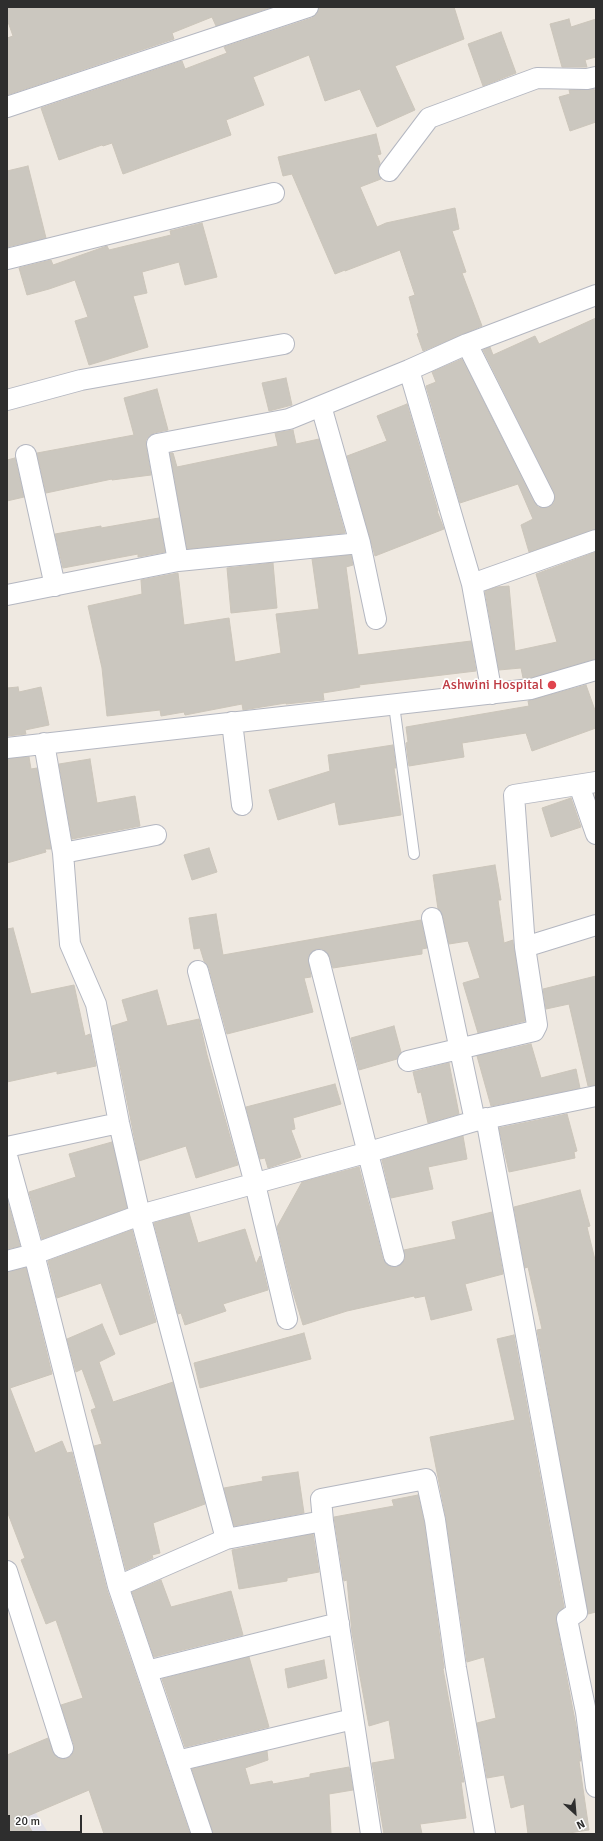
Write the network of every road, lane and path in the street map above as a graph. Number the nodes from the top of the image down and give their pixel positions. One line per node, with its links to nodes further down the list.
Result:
1 (308, 7): 3 (street)
2 (596, 77): 4 (street)
3 (7, 107)
4 (389, 171)
5 (274, 193): 6 (street)
6 (7, 259)
7 (596, 295): 9 (street)
8 (284, 344): 11 (street)
9 (467, 344): 10 (street); 14 (street)
10 (410, 370): 12 (street); 18 (street)
11 (7, 400)
12 (321, 406): 16 (street); 17 (street)
13 (26, 455): 19 (street)
14 (544, 496)
15 (596, 540): 18 (street)
16 (360, 544): 17 (street); 21 (street)
17 (178, 561): 19 (street)
18 (472, 584): 23 (street)
19 (55, 586): 20 (street)
20 (7, 595)
21 (376, 619)
22 (596, 670): 23 (street)
23 (492, 694): 24 (street)
24 (394, 704): 25 (street); 33 (lane)
25 (232, 722): 26 (street); 29 (street)
26 (44, 743): 27 (street); 32 (street)
27 (7, 748)
28 (587, 783): 30 (street); 36 (street)
29 (242, 805)
30 (596, 834)
31 (156, 835): 32 (street)
32 (63, 853): 43 (street)
33 (414, 854)
34 (432, 918): 39 (street)
35 (596, 925): 36 (street)
36 (525, 947): 39 (street)
37 (319, 960): 45 (street)
38 (198, 971): 47 (street)
39 (460, 1049): 40 (street); 42 (street)
40 (408, 1061)
41 (596, 1096): 42 (street)
42 (481, 1119): 45 (street); 59 (street)
43 (119, 1123): 44 (street); 48 (street)
44 (7, 1147)
45 (369, 1152): 47 (street); 50 (street)
46 (7, 1156): 49 (street)
47 (254, 1184): 48 (street); 52 (street)
48 (140, 1215): 49 (street); 54 (street)
49 (34, 1254): 51 (street); 56 (street)
50 (394, 1256)
51 (7, 1261)
52 (287, 1319)
53 (323, 1521): 54 (street); 57 (street); 66 (street)
54 (226, 1539): 56 (street)
55 (7, 1571): 61 (street)
56 (118, 1586): 58 (street)
57 (339, 1623): 58 (street); 60 (street)
58 (147, 1671): 62 (street)
59 (588, 1679): 63 (street)
60 (354, 1719): 62 (street); 65 (street)
61 (63, 1748)
62 (177, 1761): 64 (street)
63 (595, 1778)
64 (202, 1834)
65 (371, 1834)
66 (485, 1834)

